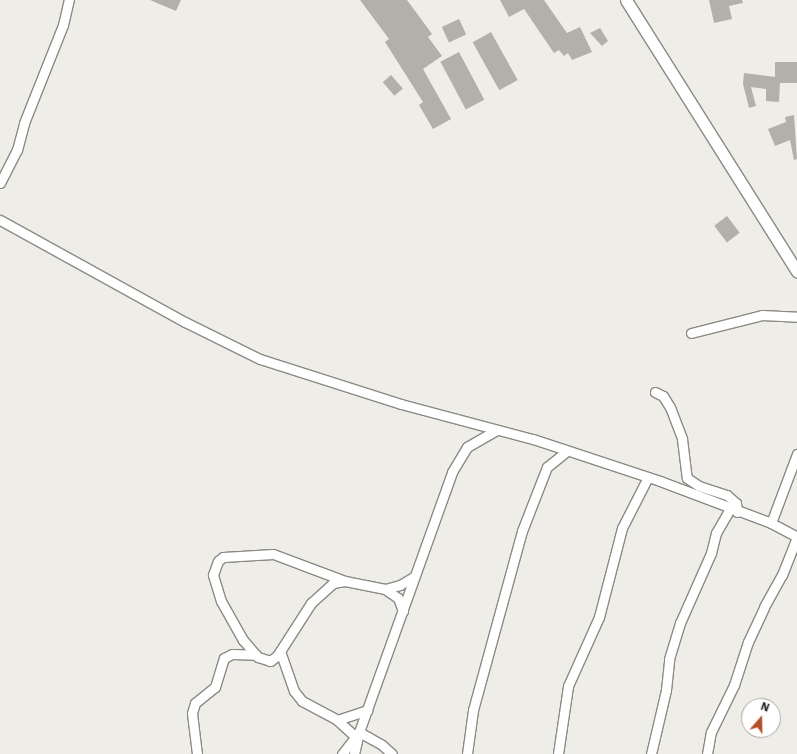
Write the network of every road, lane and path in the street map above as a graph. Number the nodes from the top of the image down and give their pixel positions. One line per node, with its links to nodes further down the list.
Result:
1 (69, 0): 3 (street)
2 (626, 0): 5 (main road)
3 (0, 183)
4 (0, 220): 9 (street)
5 (797, 272)
6 (797, 317): 7 (street)
7 (691, 333)
8 (655, 392): 13 (street)
9 (497, 430): 10 (street); 16 (street)
10 (567, 451): 12 (street); 31 (street)
11 (797, 454): 14 (street)
12 (648, 477): 13 (street); 32 (street)
13 (733, 510): 14 (street); 33 (street)
14 (771, 523): 15 (street)
15 (797, 537): 34 (street)
16 (415, 576): 18 (street); 19 (street)
17 (345, 581): 18 (street); 20 (street); 21 (street)
18 (385, 589): 19 (street)
19 (403, 611): 24 (street)
20 (280, 651): 22 (street); 23 (street)
21 (256, 655): 22 (street); 27 (street)
22 (273, 660): 23 (street)
23 (284, 666): 25 (street)
24 (367, 710): 25 (street); 26 (street)
25 (337, 720): 26 (street)
26 (357, 734): 28 (street); 29 (street); 30 (street)
27 (197, 754)
28 (342, 754)
29 (354, 754)
30 (392, 754)
31 (467, 754)
32 (558, 754)
33 (651, 754)
34 (707, 754)

